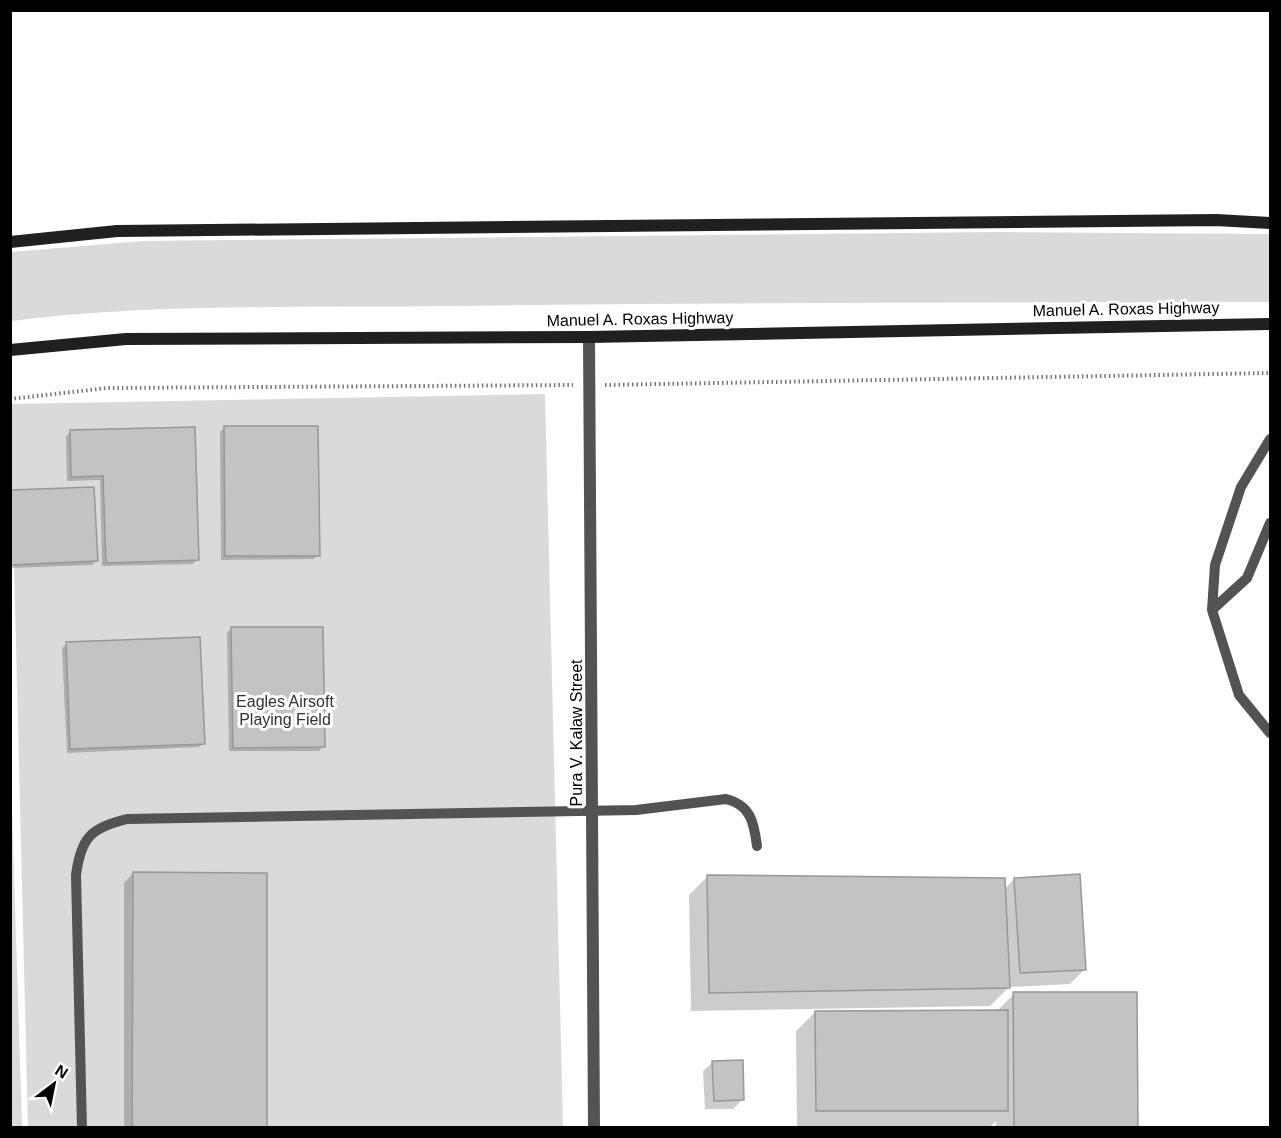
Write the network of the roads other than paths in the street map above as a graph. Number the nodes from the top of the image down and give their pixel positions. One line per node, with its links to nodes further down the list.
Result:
1 (1270, 223): 2 (main road)
2 (10, 242)
3 (1270, 324): 4 (main road, Manuel A. Roxas Highway)
4 (589, 338): 5 (main road, Manuel A. Roxas Highway); 10 (street, Pura V. Kalaw Street)
5 (10, 350)
6 (1270, 439): 8 (lane)
7 (1270, 523): 8 (lane)
8 (1212, 610): 9 (lane)
9 (1270, 733)
10 (593, 810): 11 (lane); 12 (lane); 13 (street, Pura V. Kalaw Street)
11 (757, 846)
12 (82, 1128)
13 (594, 1128)

